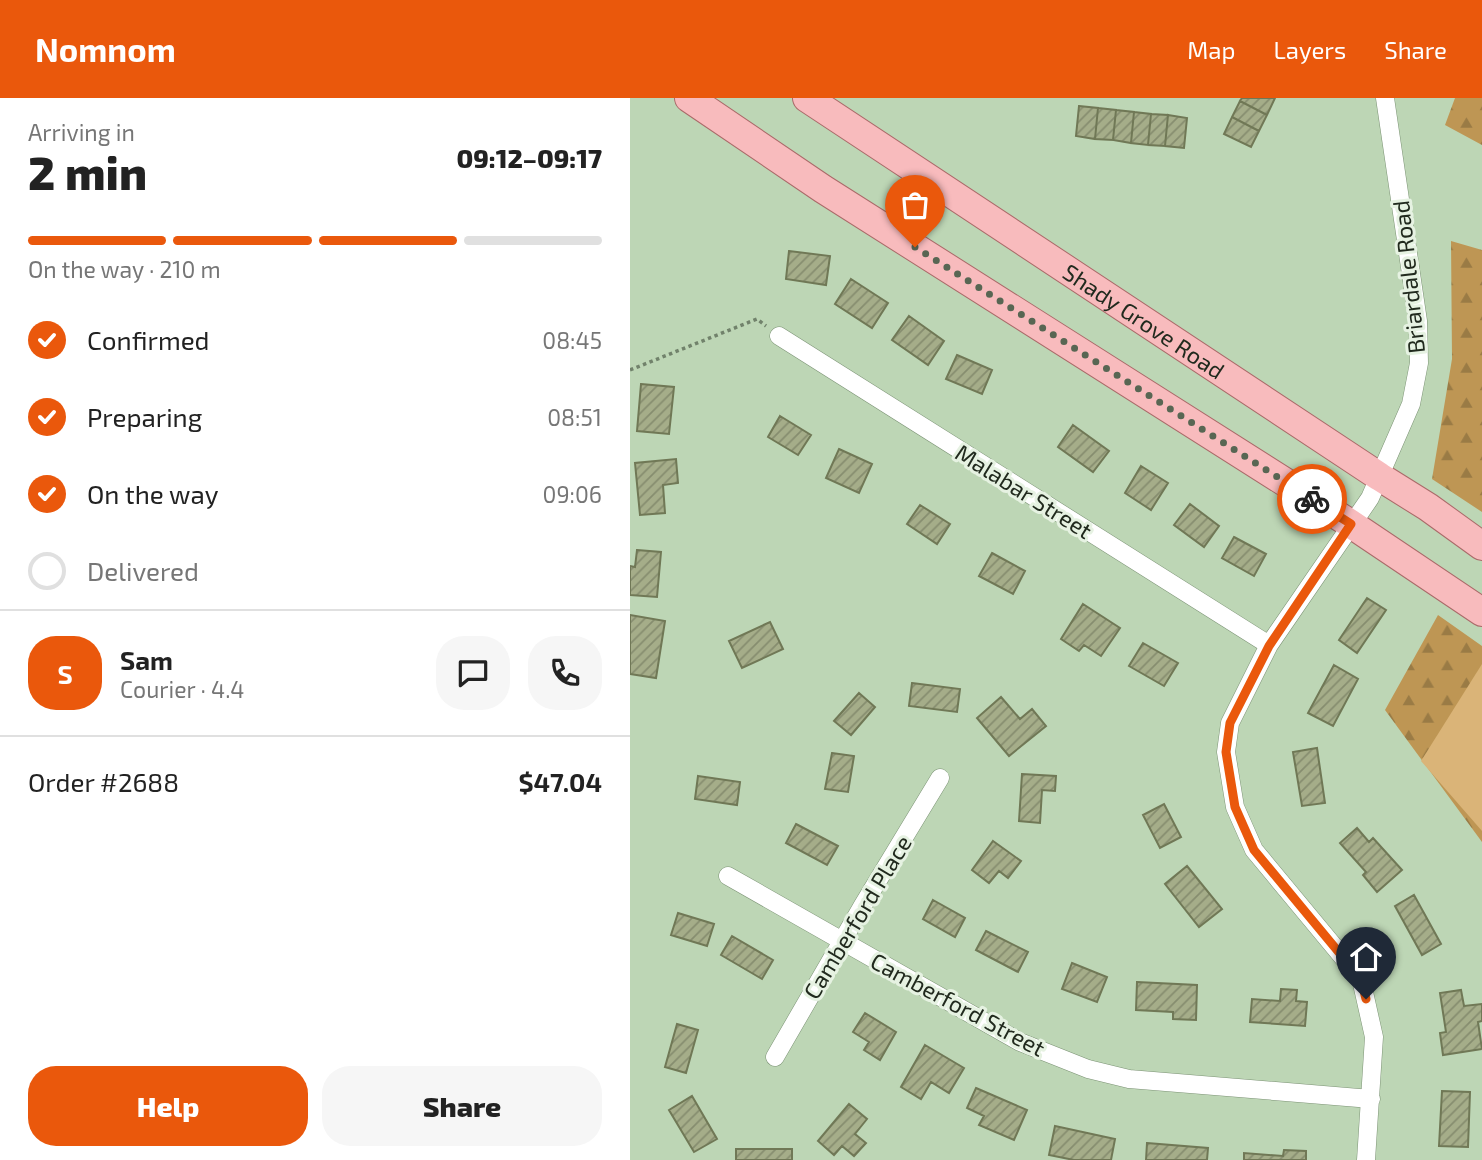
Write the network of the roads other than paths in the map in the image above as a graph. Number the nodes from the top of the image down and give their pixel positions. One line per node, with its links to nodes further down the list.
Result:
1 (690, 98): 6 (main road)
2 (807, 98): 5 (main road, Shady Grove Road)
3 (1385, 98): 5 (street, Briardale Road)
4 (779, 336): 9 (street, Malabar Street)
5 (1380, 477): 6 (street, Briardale Road); 7 (main road, Shady Grove Road)
6 (1351, 524): 8 (main road); 9 (street, Briardale Road)
7 (1482, 546)
8 (1482, 612)
9 (1269, 646): 14 (street, Briardale Road)
10 (940, 778): 12 (street, Camberford Place)
11 (728, 876): 12 (street, Camberford Street)
12 (842, 941): 13 (street, Camberford Place); 14 (street, Camberford Street)
13 (775, 1057)
14 (1371, 1099): 15 (street, Briardale Road)
15 (1366, 1160)

